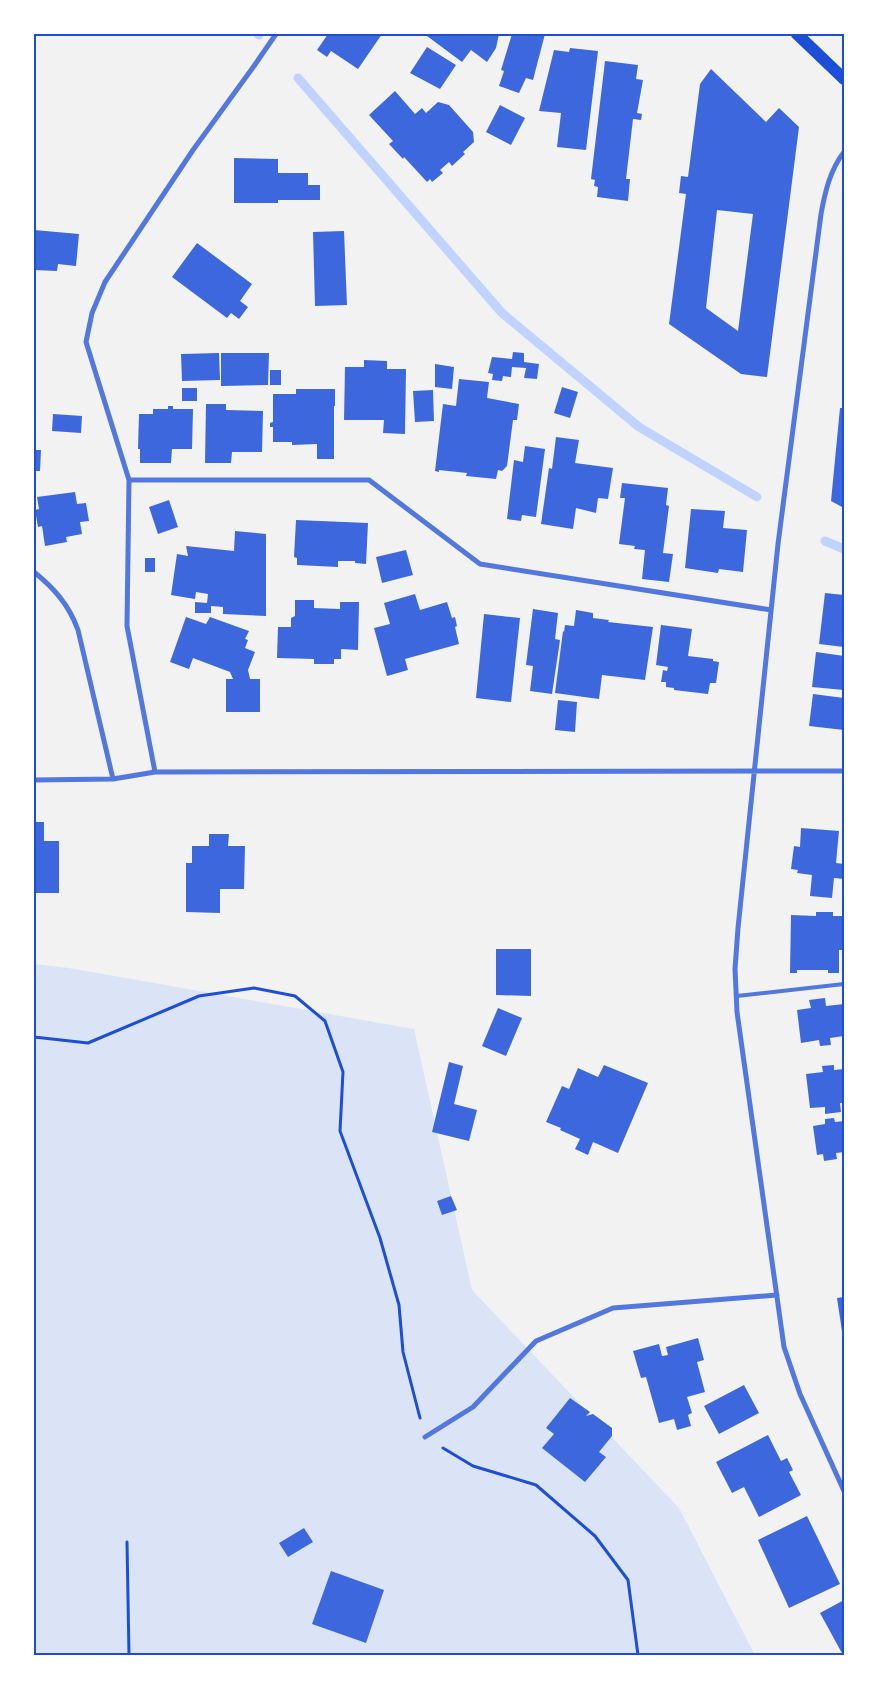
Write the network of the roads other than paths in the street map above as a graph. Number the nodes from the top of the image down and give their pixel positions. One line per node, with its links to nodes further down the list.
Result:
1 (276, 34): 5 (street)
2 (797, 34): 3 (main road)
3 (844, 79)
4 (844, 152): 7 (street)
5 (129, 480): 7 (street); 10 (street)
6 (34, 572): 11 (street)
7 (771, 610): 8 (street)
8 (755, 771): 9 (street); 10 (street); 14 (street)
9 (844, 771)
10 (155, 772): 11 (street)
11 (113, 779): 12 (street)
12 (34, 780)
13 (844, 984): 14 (lane)
14 (737, 996): 15 (street)
15 (777, 1295): 16 (street); 17 (street)
16 (424, 1437)
17 (844, 1492)

